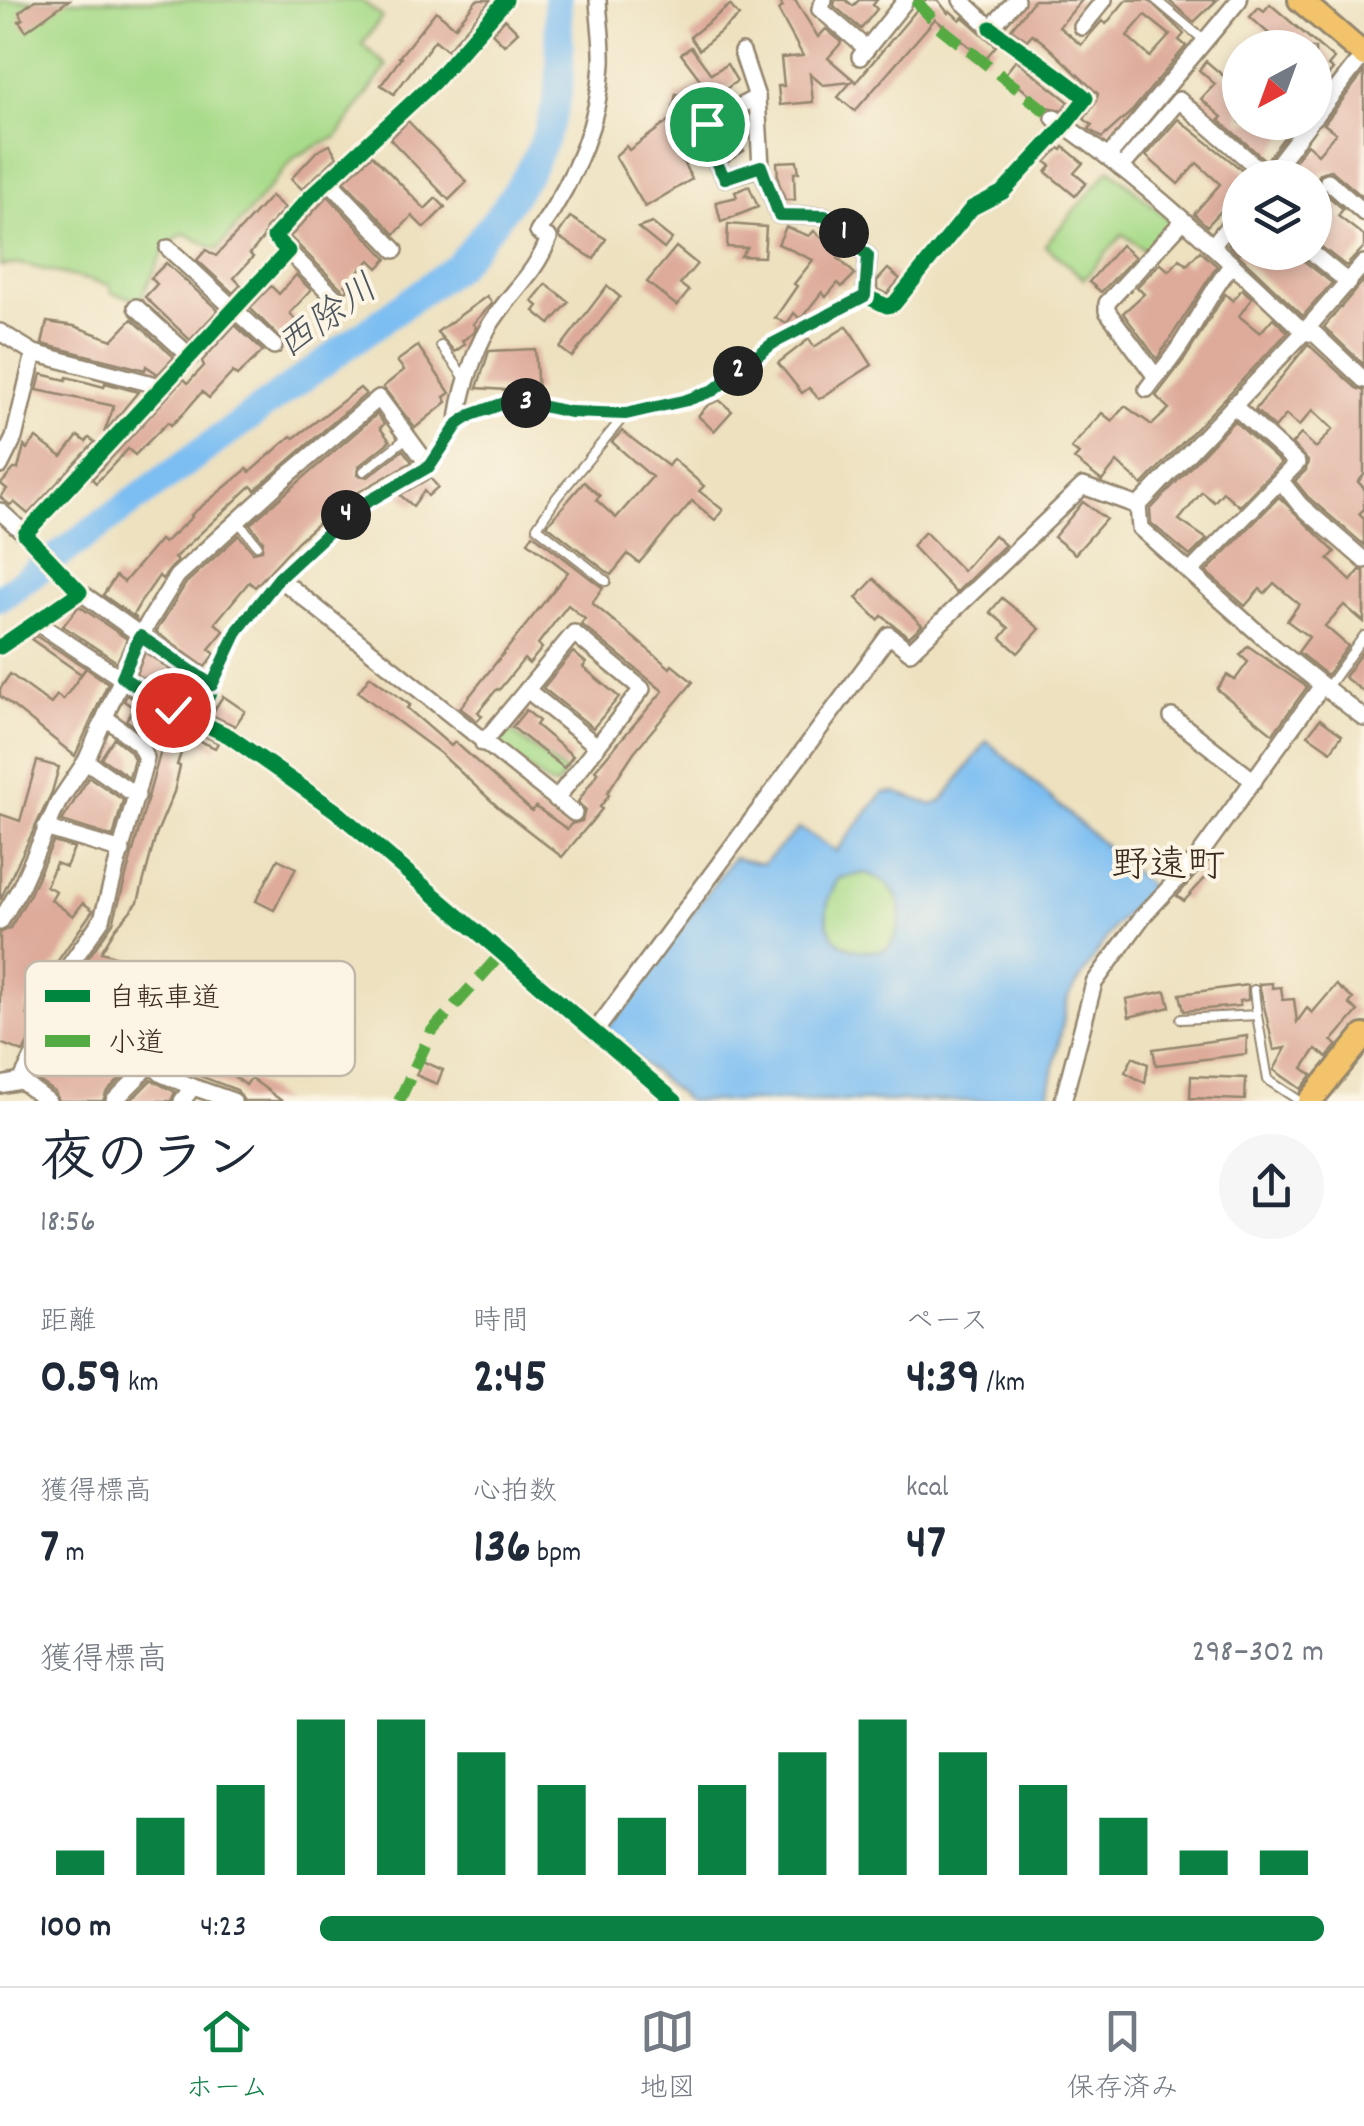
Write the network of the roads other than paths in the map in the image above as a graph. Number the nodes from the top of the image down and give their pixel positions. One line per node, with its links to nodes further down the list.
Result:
1 (506, 0): 24 (street)
2 (598, 0): 50 (street)
3 (824, 0): 4 (street)
4 (906, 0)
5 (961, 0): 11 (street)
6 (1016, 0): 11 (street)
7 (1104, 0): 12 (street)
8 (1156, 0): 13 (lane)
9 (1239, 0): 13 (street)
10 (1300, 0): 15 (main road)
11 (992, 28): 18 (street)
12 (1082, 28)
13 (1204, 41): 22 (street)
14 (742, 52): 17 (street)
15 (1364, 55): 16 (street)
16 (1332, 96)
17 (756, 98): 23 (street); 23 (street)
18 (1060, 122): 22 (street); 39 (street)
19 (1297, 140): 21 (street)
20 (1248, 160): 22 (street)
21 (1281, 160)
22 (1114, 163): 27 (street)
23 (761, 166): 39 (street)
24 (328, 180): 31 (street); 32 (street)
25 (1332, 184): 26 (street)
26 (1364, 212)
27 (1183, 221): 29 (street); 35 (street)
28 (1222, 234): 29 (street)
29 (1212, 246): 33 (street)
30 (168, 248): 42 (street)
31 (288, 250): 40 (street); 42 (street)
32 (396, 250)
33 (1222, 255)
34 (1364, 263): 38 (street)
35 (1227, 270)
36 (1238, 270): 43 (street)
37 (1332, 270): 38 (street)
38 (1348, 283): 43 (street)
39 (865, 296): 53 (street)
40 (337, 300)
41 (136, 307): 48 (street)
42 (234, 310): 45 (street); 48 (street)
43 (1304, 332): 49 (street); 52 (street)
44 (0, 333): 47 (street)
45 (274, 346)
46 (441, 346): 50 (lane)
47 (34, 353): 51 (street); 56 (street)
48 (191, 356): 51 (street)
49 (1364, 380)
50 (468, 381): 54 (street)
51 (164, 387): 63 (street)
52 (1233, 405): 59 (street); 60 (street)
53 (626, 414): 54 (street); 68 (lane)
54 (458, 424): 57 (street)
55 (408, 437): 57 (street); 58 (lane); 62 (street)
56 (0, 466)
57 (430, 466): 67 (street)
58 (364, 471)
59 (1280, 482): 65 (street); 66 (street)
60 (1138, 506): 66 (street); 96 (street)
61 (0, 511): 63 (street)
62 (238, 521): 64 (lane); 71 (street)
63 (27, 535): 69 (street)
64 (258, 545)
65 (1361, 553)
66 (1190, 572): 76 (street)
67 (279, 578): 75 (street); 82 (street)
68 (606, 581)
69 (78, 590): 70 (street); 71 (street)
70 (36, 622): 73 (street); 74 (street)
71 (140, 636): 74 (street); 75 (street)
72 (1364, 636): 76 (lane)
73 (0, 648)
74 (122, 677): 78 (street); 79 (street)
75 (212, 685): 96 (street)
76 (1323, 688): 81 (street); 85 (street)
77 (526, 690): 82 (street); 83 (street); 83 (street)
78 (105, 716): 84 (street); 86 (street)
79 (184, 716)
80 (1172, 717): 85 (street)
81 (1364, 718)
82 (483, 743): 87 (street)
83 (597, 746): 87 (street)
84 (86, 762): 86 (street); 89 (street)
85 (1254, 781): 109 (street)
86 (138, 796): 90 (street)
87 (556, 799): 88 (street)
88 (574, 813)
89 (45, 828): 90 (street); 91 (street)
90 (122, 851): 92 (street)
91 (0, 922)
92 (72, 961)
93 (1254, 990): 94 (lane)
94 (1256, 1015): 95 (lane); 110 (lane)
95 (1180, 1019)
96 (594, 1033): 108 (street)
97 (1364, 1037): 111 (main road)
98 (25, 1073): 101 (street)
99 (139, 1076): 105 (street)
100 (167, 1076): 103 (street)
101 (21, 1081): 102 (street); 104 (street)
102 (0, 1085)
103 (193, 1087): 106 (street); 107 (street)
104 (48, 1101)
105 (114, 1101)
106 (182, 1101)
107 (234, 1101)
108 (674, 1101)
109 (1063, 1101)
110 (1300, 1101)
111 (1310, 1101)

